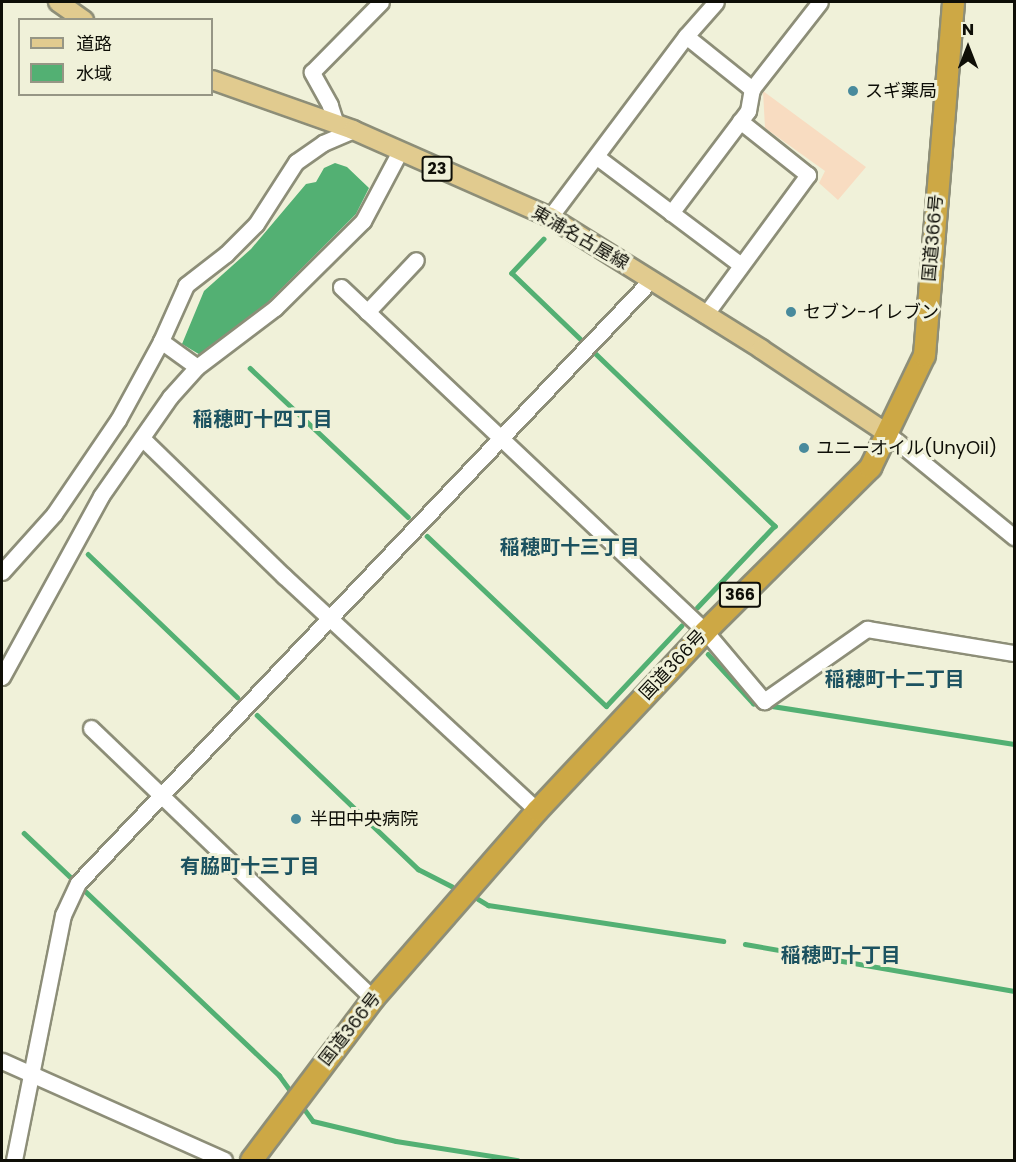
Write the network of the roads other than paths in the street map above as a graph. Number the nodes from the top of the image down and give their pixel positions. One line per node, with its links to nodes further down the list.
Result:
1 (58, 2): 6 (main road)
2 (381, 2): 11 (street)
3 (716, 2): 7 (street)
4 (820, 2): 9 (street)
5 (953, 2): 24 (highway, 国道366号 / 366)
6 (81, 18)
7 (686, 36): 9 (street); 13 (street)
8 (213, 80): 11 (main road, 東浦名古屋線 / 23)
9 (752, 89): 10 (street)
10 (740, 122): 14 (street); 17 (street)
11 (344, 127): 12 (main road, 東浦名古屋線 / 23); 22 (street)
12 (399, 153): 15 (main road, 東浦名古屋線 / 23); 23 (street)
13 (597, 157): 14 (street); 15 (street)
14 (671, 213): 17 (street)
15 (550, 217): 18 (main road, 東浦名古屋線 / 23)
16 (416, 260): 20 (street)
17 (741, 265): 21 (street)
18 (651, 280): 21 (main road, 東浦名古屋線 / 23); 26 (street)
19 (341, 287): 20 (street)
20 (367, 312): 26 (street)
21 (705, 315): 24 (main road, 東浦名古屋線 / 23)
22 (161, 341): 23 (street); 28 (street)
23 (197, 368): 25 (street)
24 (888, 434): 27 (street); 30 (highway, 国道366号 / 366)
25 (142, 438): 29 (street); 32 (street)
26 (501, 440): 29 (street); 30 (street)
27 (1014, 537)
28 (2, 572)
29 (330, 618): 34 (street); 35 (street)
30 (705, 631): 31 (street); 35 (highway, 国道366号 / 366)
31 (1014, 653)
32 (2, 677)
33 (92, 728): 34 (street)
34 (163, 796): 36 (street); 38 (street)
35 (537, 810): 36 (highway, 国道366号 / 366)
36 (374, 998): 41 (highway, 国道366号 / 366)
37 (2, 1061): 38 (street)
38 (29, 1075): 39 (street); 40 (street)
39 (14, 1161)
40 (224, 1161)
41 (251, 1161)

